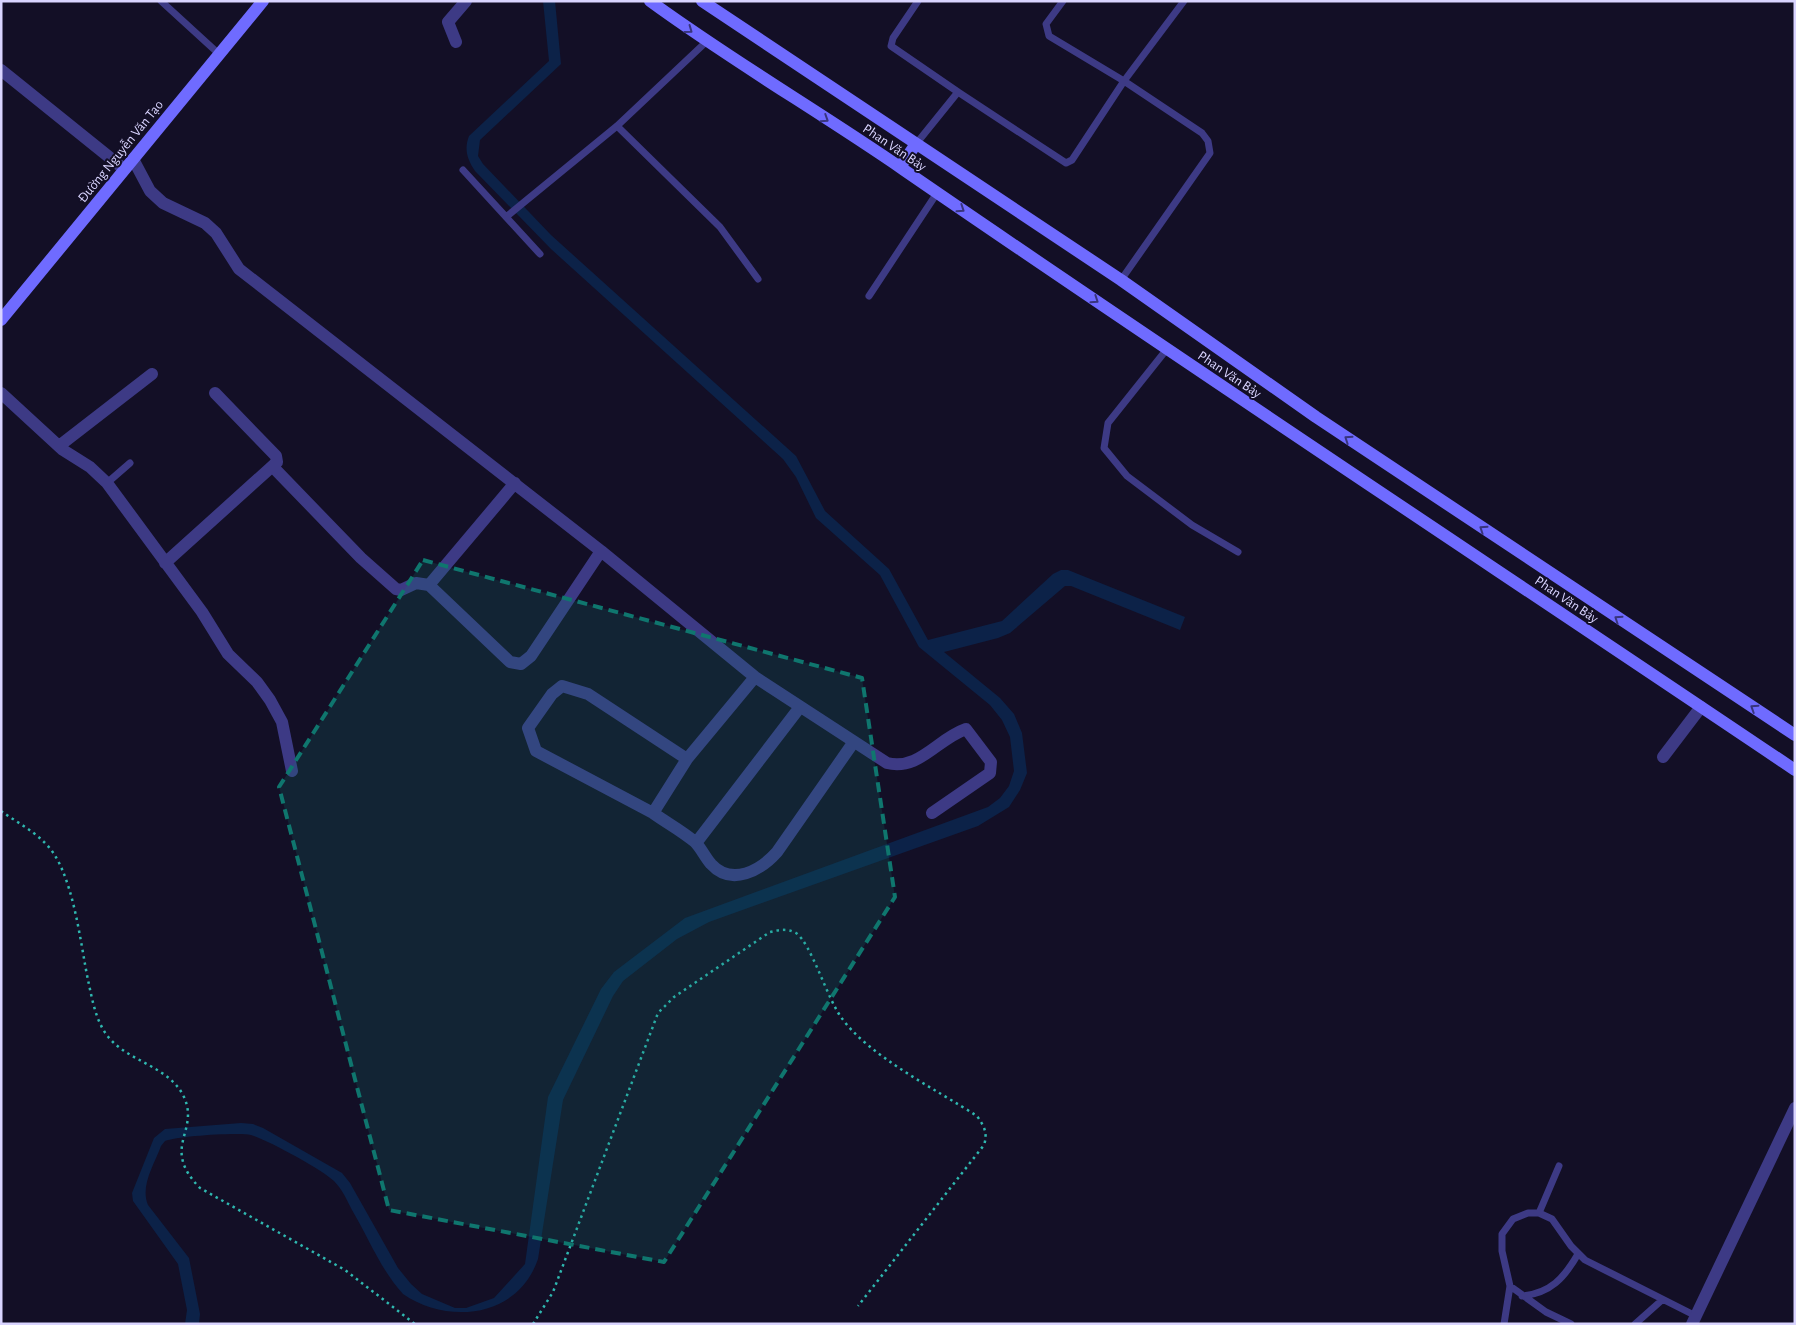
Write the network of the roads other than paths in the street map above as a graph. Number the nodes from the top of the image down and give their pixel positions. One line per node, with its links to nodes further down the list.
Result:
1 (161, 1): 11 (lane)
2 (263, 1): 11 (main road, Đường Nguyễn Văn Tạo)
3 (466, 1): 9 (street)
4 (650, 1): 10 (main road, Phan Văn Bảy, one-way to 10)
5 (702, 1): 16 (main road, Phan Văn Bảy)
6 (918, 1): 14 (lane)
7 (1063, 1): 13 (lane)
8 (1184, 1): 13 (lane)
9 (456, 42)
10 (706, 42): 15 (lane); 18 (main road, Phan Văn Bảy, one-way to 18)
11 (219, 54): 17 (main road, Đường Nguyễn Văn Tạo)
12 (1, 70): 19 (street)
13 (1124, 81): 14 (lane); 25 (lane)
14 (958, 92): 16 (lane)
15 (617, 126): 22 (lane); 24 (lane)
16 (916, 144): 18 (main road); 25 (main road, Phan Văn Bảy)
17 (133, 159): 19 (main road, Đường Nguyễn Văn Tạo); 36 (street)
18 (900, 167): 21 (main road, Phan Văn Bảy)
19 (124, 170): 27 (main road, Đường Nguyễn Văn Tạo)
20 (462, 170): 22 (lane)
21 (937, 193): 26 (lane); 28 (main road, Phan Văn Bảy, one-way to 28)
22 (509, 214): 23 (lane)
23 (540, 254)
24 (758, 279)
25 (1121, 280): 44 (main road, Phan Văn Bảy, one-way to 25)
26 (869, 296)
27 (1, 320)
28 (1167, 349): 38 (lane); 43 (main road, Phan Văn Bảy)
29 (152, 374): 32 (street)
30 (1, 393): 32 (street)
31 (215, 393): 34 (street)
32 (59, 446): 35 (street)
33 (130, 463): 35 (lane)
34 (273, 467): 39 (street); 40 (street)
35 (107, 483): 39 (street)
36 (514, 483): 37 (street); 40 (street)
37 (601, 551): 40 (street); 41 (street)
38 (1238, 552)
39 (165, 563): 49 (street)
40 (429, 585)
41 (755, 676): 42 (street); 47 (street)
42 (800, 707): 45 (street); 52 (street)
43 (1701, 707): 46 (street); 48 (main road, Phan Văn Bảy)
44 (1795, 735)
45 (853, 743): 51 (street); 52 (street)
46 (1664, 757)
47 (687, 759): 50 (street); 50 (street)
48 (1795, 770)
49 (292, 771)
50 (653, 813): 52 (street)
51 (932, 813)
52 (696, 843)
53 (1795, 1108): 60 (street)
54 (1559, 1166): 55 (lane)
55 (1539, 1213): 56 (lane); 57 (lane)
56 (1578, 1254): 58 (lane); 59 (lane)
57 (1510, 1286): 58 (lane); 61 (lane)
58 (1522, 1296): 62 (lane)
59 (1662, 1300): 60 (lane); 63 (lane)
60 (1694, 1320)
61 (1504, 1324)
62 (1571, 1324)
63 (1635, 1324)

